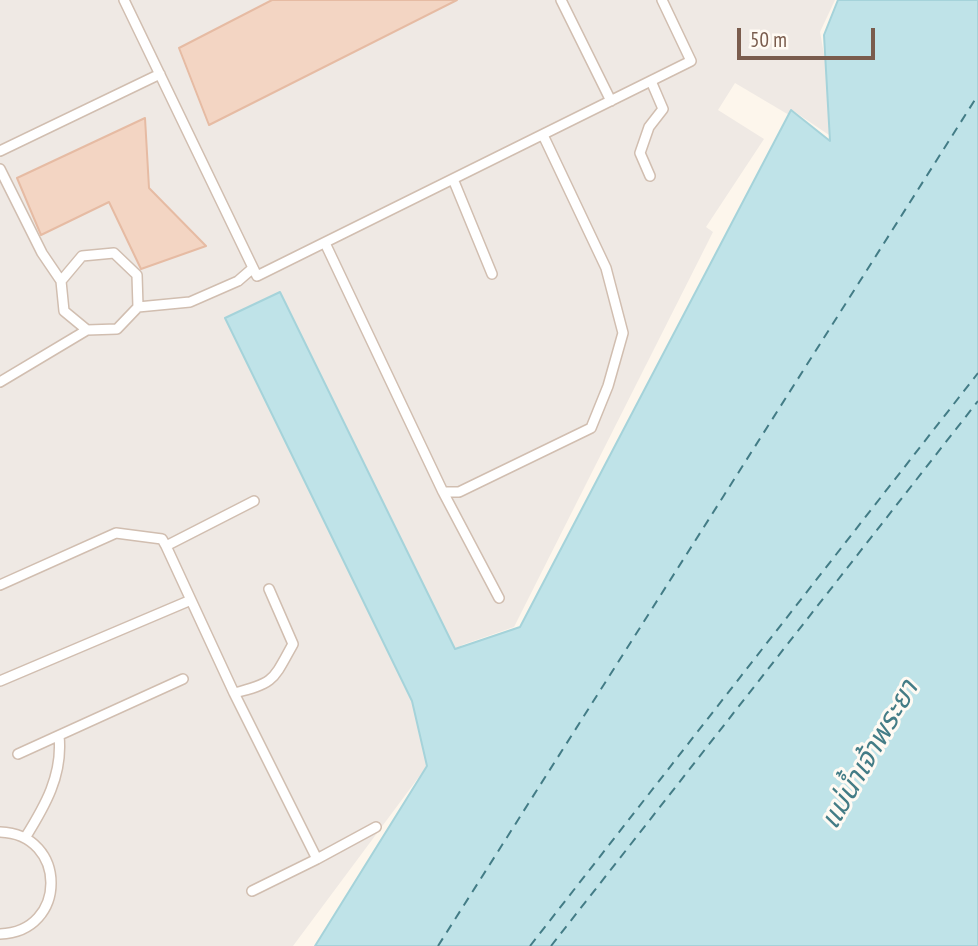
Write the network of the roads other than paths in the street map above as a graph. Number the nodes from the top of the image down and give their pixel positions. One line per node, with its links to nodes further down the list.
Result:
1 (124, 0): 4 (lane)
2 (561, 0): 6 (lane)
3 (662, 0): 5 (lane)
4 (160, 74): 8 (lane); 13 (lane)
5 (651, 81): 6 (lane); 10 (lane)
6 (611, 101): 7 (lane)
7 (543, 135): 11 (lane); 19 (lane)
8 (0, 151)
9 (0, 169): 15 (lane)
10 (649, 176)
11 (453, 179): 12 (lane); 14 (lane)
12 (325, 243): 13 (lane); 19 (lane)
13 (253, 268): 16 (lane)
14 (492, 274)
15 (61, 281): 16 (lane); 17 (lane)
16 (138, 307): 17 (lane)
17 (87, 330): 18 (lane)
18 (0, 382)
19 (443, 492): 24 (lane)
20 (254, 501): 21 (lane)
21 (166, 546): 22 (lane); 25 (lane)
22 (0, 585)
23 (269, 589): 28 (lane)
24 (499, 597)
25 (191, 600): 27 (lane); 28 (lane)
26 (183, 679): 29 (lane)
27 (0, 681)
28 (234, 693): 34 (lane)
29 (59, 736): 30 (lane); 33 (lane)
30 (18, 754)
31 (376, 827): 34 (lane)
32 (0, 832): 33 (lane)
33 (25, 838): 36 (lane)
34 (317, 859): 35 (lane)
35 (252, 891)
36 (0, 934)

